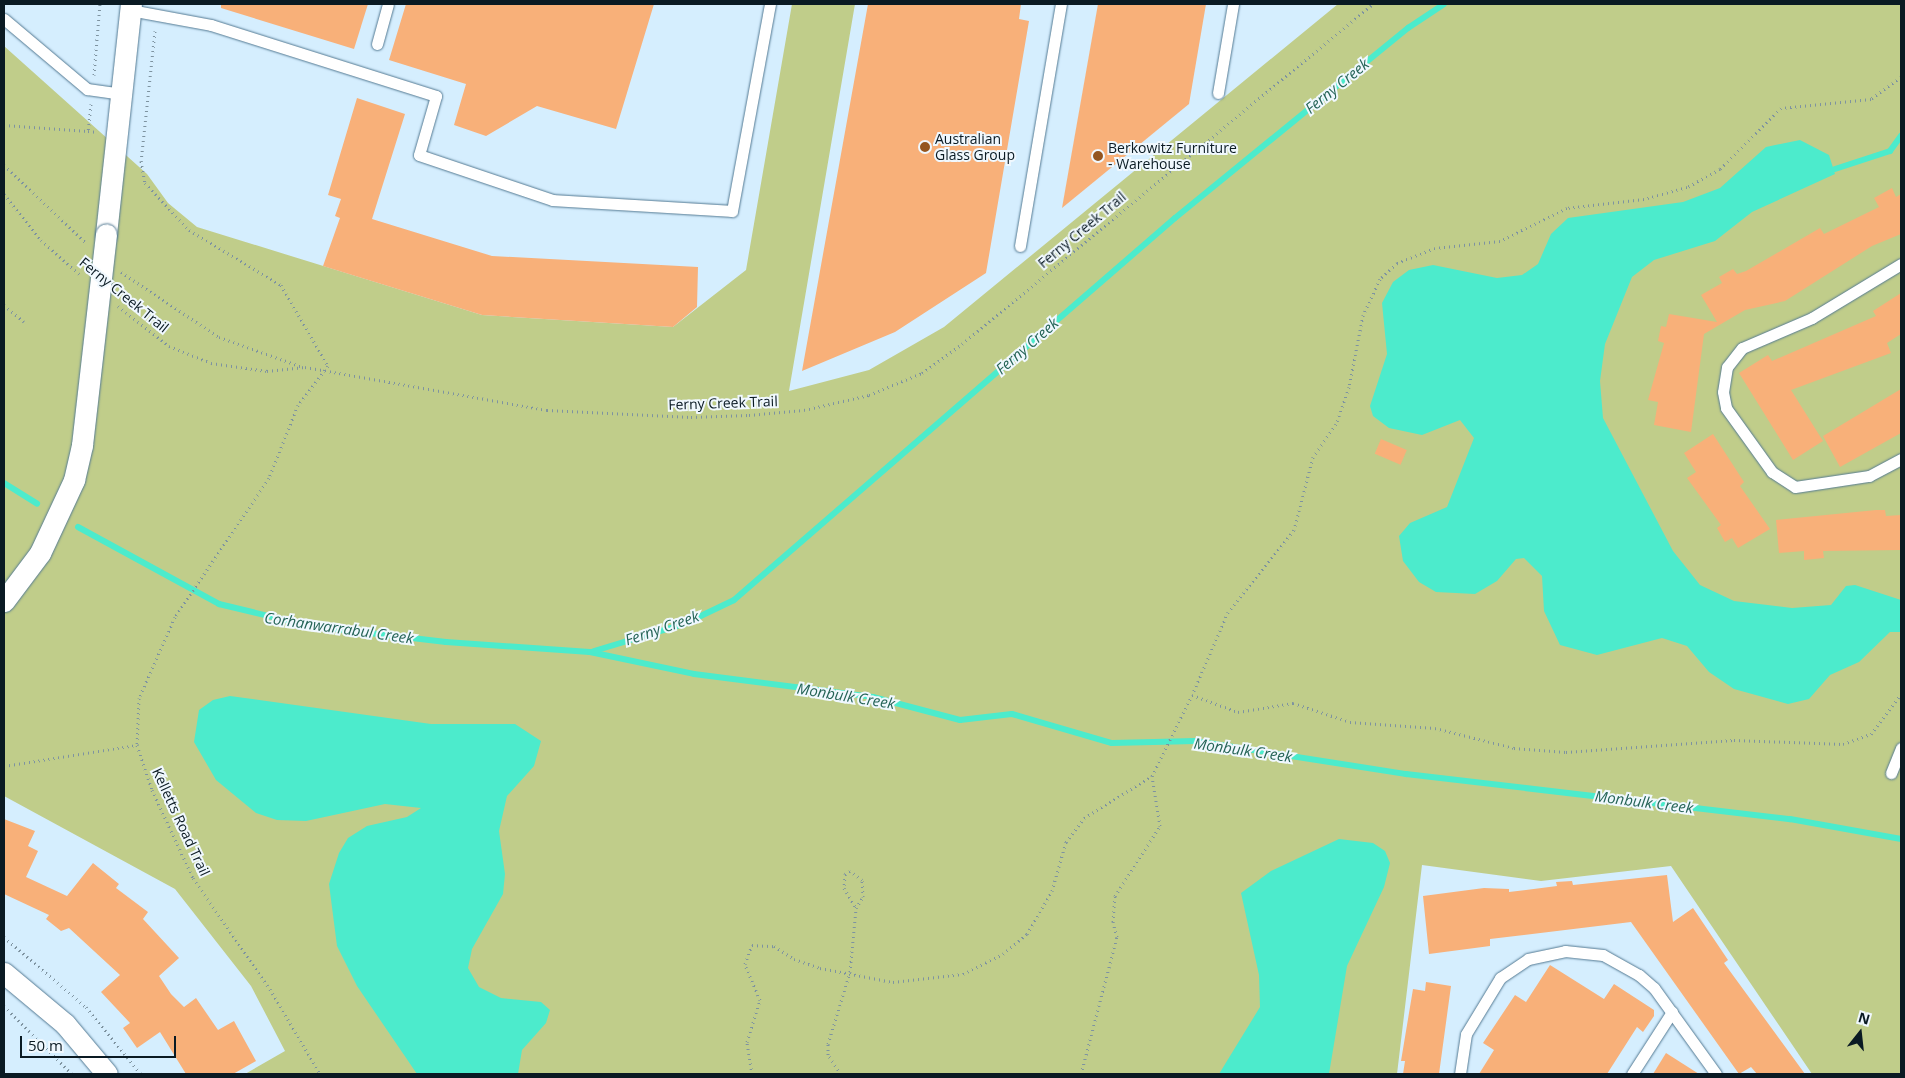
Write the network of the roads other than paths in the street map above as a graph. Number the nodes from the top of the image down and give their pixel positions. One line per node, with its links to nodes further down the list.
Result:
1 (388, 4): 7 (lane)
2 (770, 4): 5 (lane)
3 (1061, 4): 10 (lane)
4 (1233, 4): 8 (lane)
5 (131, 7): 9 (street)
6 (4, 20): 9 (lane)
7 (377, 44)
8 (1218, 92)
9 (121, 94): 13 (street, bridge)
10 (1020, 246)
11 (1901, 264): 12 (lane)
12 (1901, 459)
13 (4, 601)
14 (1901, 748): 15 (lane)
15 (1890, 773)
16 (4, 973): 18 (street)
17 (1672, 1012): 19 (lane); 20 (lane); 21 (lane)
18 (107, 1074)
19 (1460, 1074)
20 (1632, 1074)
21 (1716, 1074)

